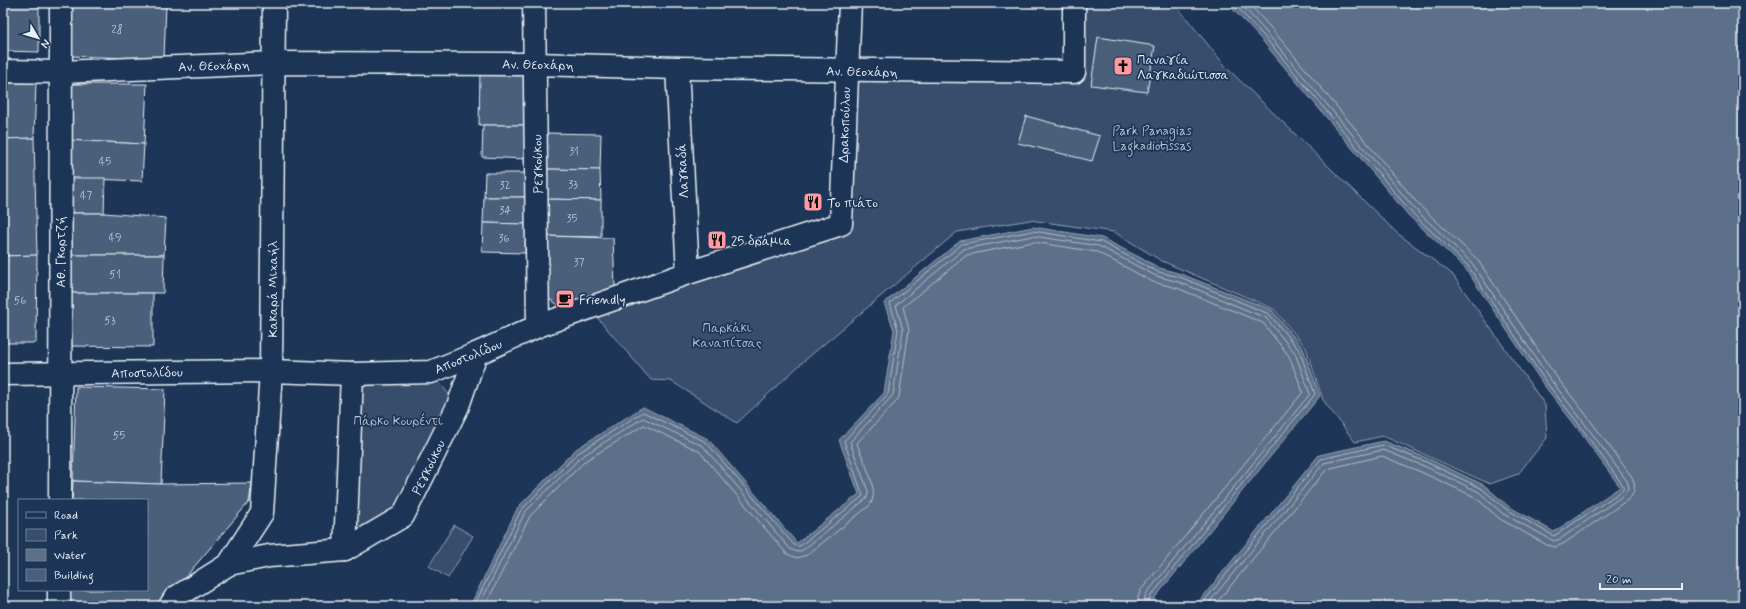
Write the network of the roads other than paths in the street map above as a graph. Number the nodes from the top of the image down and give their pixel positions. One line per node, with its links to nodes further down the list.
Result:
1 (61, 3): 11 (street, Αθ. Γκορτζή)
2 (274, 3): 6 (street, Κακαρά Μιχαήλ)
3 (534, 3): 7 (street, Ρεγκούκου)
4 (850, 3): 10 (street, Δρακοπούλου)
5 (1074, 3): 10 (street, Αν. Θεοχάρη)
6 (273, 63): 7 (street, Αν. Θεοχάρη); 11 (street, Αν. Θεοχάρη); 16 (street, Κακαρά Μιχαήλ)
7 (535, 64): 8 (street, Αν. Θεοχάρη); 14 (street, Ρεγκούκου)
8 (677, 68): 10 (street, Αν. Θεοχάρη); 13 (street, Λαγκαδά)
9 (3, 71): 11 (street, Αν. Θεοχάρη)
10 (846, 71): 12 (street, Δρακοπούλου)
11 (61, 72): 18 (street, Αθ. Γκορτζή)
12 (841, 224): 13 (street, Αποστολίδου)
13 (688, 273): 14 (street, Αποστολίδου)
14 (538, 326): 15 (street, Αποστολίδου)
15 (476, 354): 19 (street, Αποστολίδου); 21 (street, Ρεγκούκου)
16 (271, 370): 18 (street, Αποστολίδου); 19 (street, Αποστολίδου); 22 (street, Κακαρά Μιχαήλ)
17 (3, 374): 18 (street, Αποστολίδου)
18 (60, 374): 20 (street, Αθ. Γκορτζή)
19 (352, 374): 21 (street)
20 (60, 499)
21 (345, 550): 22 (street)
22 (228, 564): 25 (street)
23 (59, 591): 24 (street)
24 (59, 606)
25 (170, 606)

